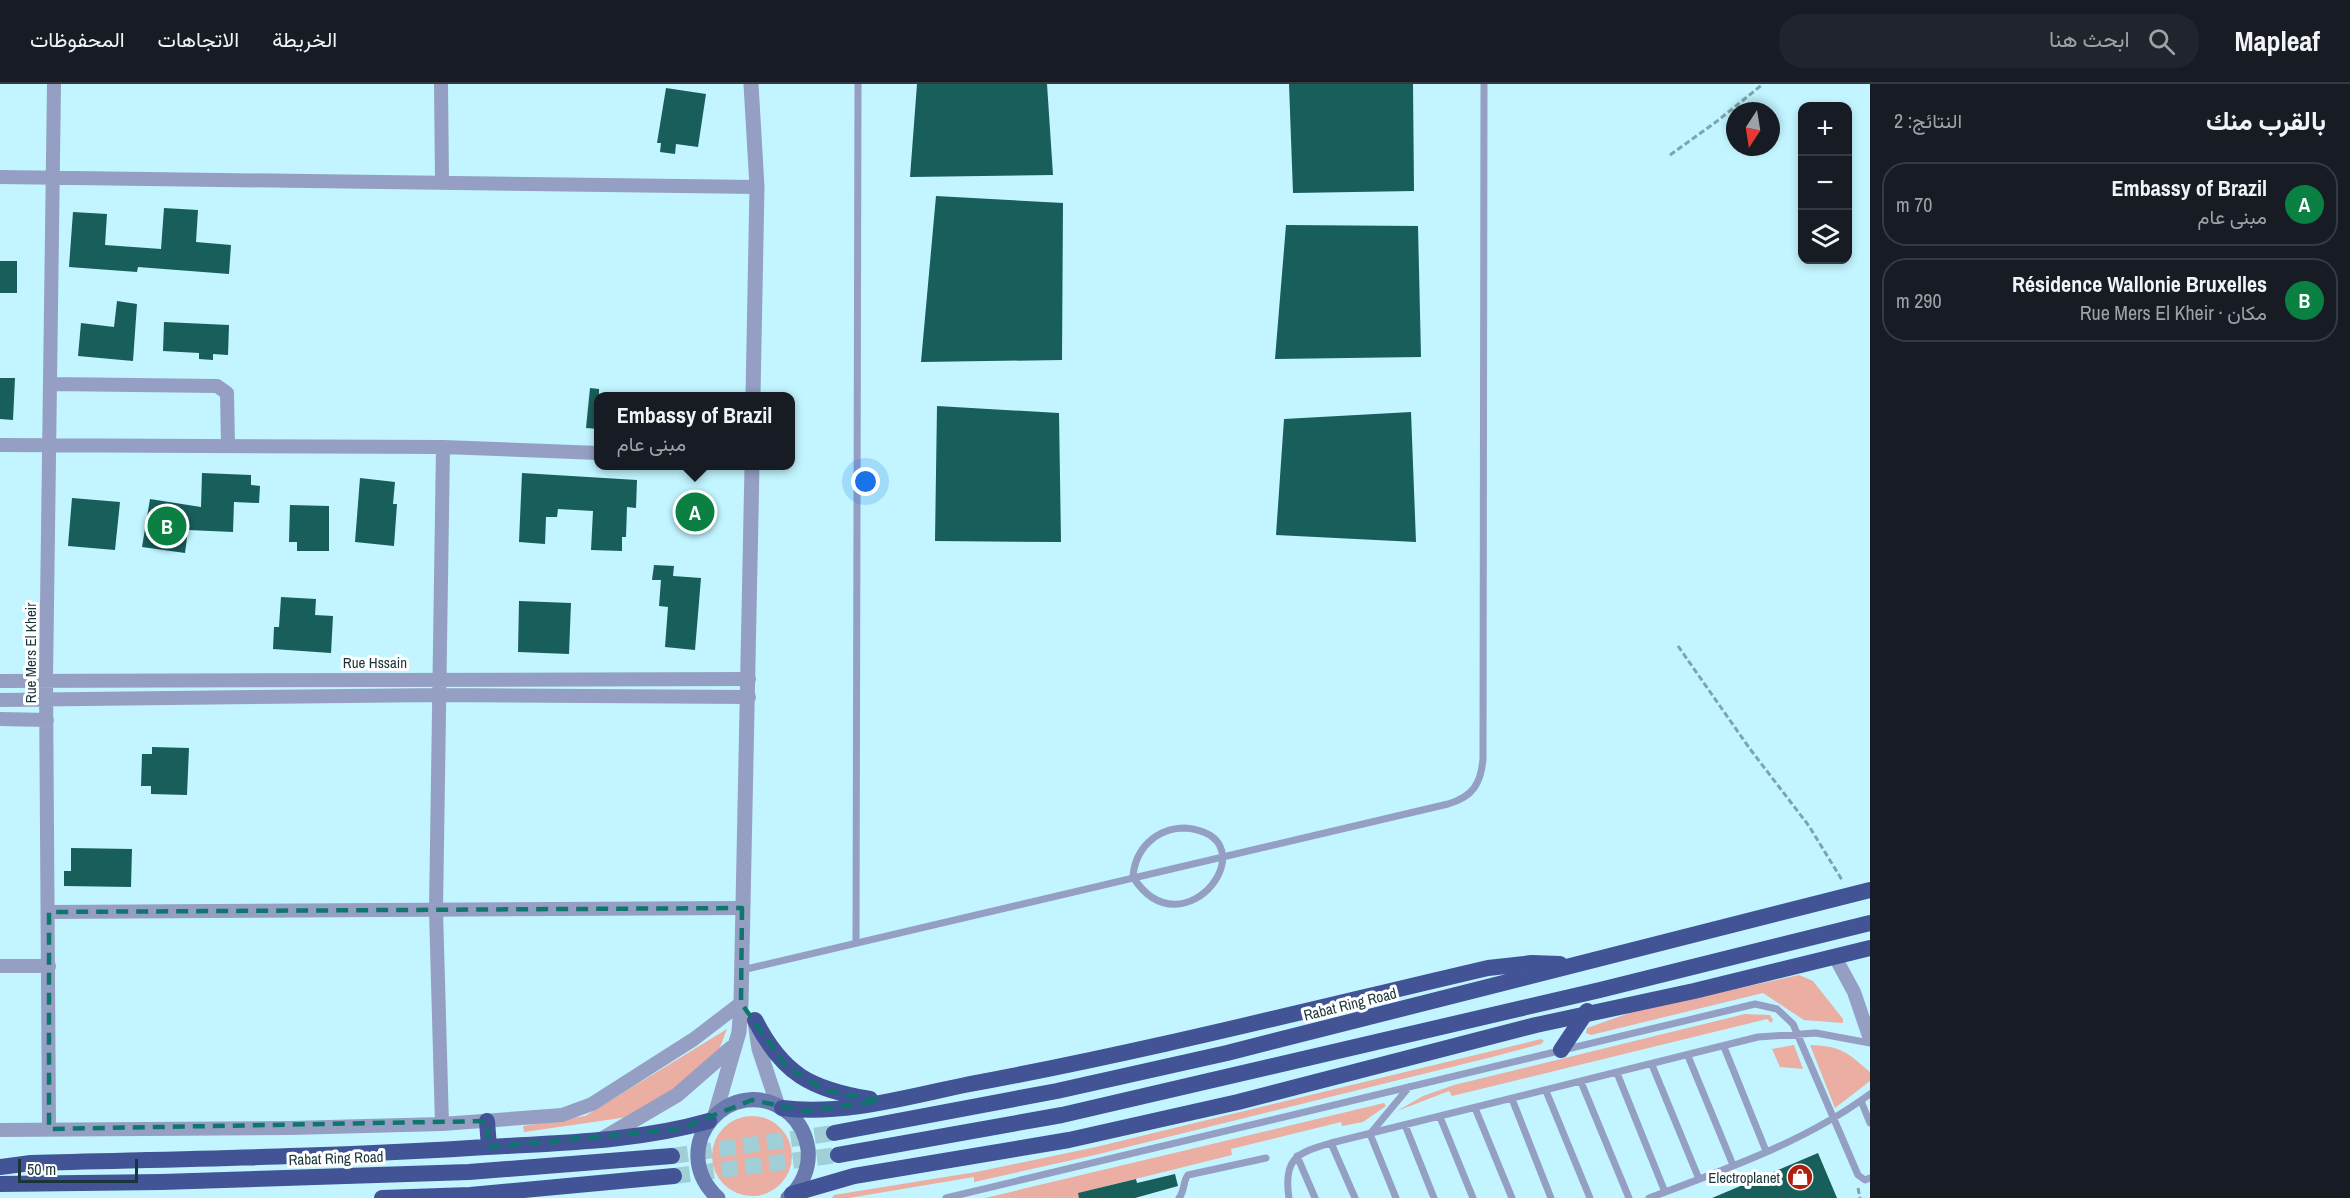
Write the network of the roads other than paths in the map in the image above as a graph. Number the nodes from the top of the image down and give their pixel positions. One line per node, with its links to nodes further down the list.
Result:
1 (54, 84): 7 (street, Rue Mers El Kheir)
2 (441, 84): 8 (street)
3 (751, 84): 9 (street)
4 (858, 84): 35 (lane)
5 (1484, 84): 28 (lane)
6 (0, 177): 7 (street)
7 (52, 178): 8 (street); 10 (street, Rue Mers El Kheir)
8 (442, 181): 9 (street)
9 (758, 187): 11 (street)
10 (52, 384): 13 (street); 14 (street, Rue Mers El Kheir)
11 (753, 392)
12 (0, 445): 14 (street)
13 (228, 445): 14 (street); 15 (street)
14 (49, 447): 20 (street, Rue Mers El Kheir)
15 (443, 447): 16 (street); 18 (street)
16 (594, 453)
17 (752, 470): 19 (street)
18 (441, 678): 19 (street, Rue Hssain); 20 (street, Rue Hssain); 22 (street)
19 (749, 679): 23 (street)
20 (46, 680): 21 (street, Rue Hssain); 25 (street, Rue Mers El Kheir)
21 (0, 681)
22 (441, 695): 23 (street); 25 (street); 32 (street)
23 (749, 697): 31 (street)
24 (0, 700): 25 (street)
25 (46, 701): 27 (street, Rue Mers El Kheir)
26 (0, 719): 27 (street)
27 (47, 720): 33 (street, Rue Mers El Kheir)
28 (1222, 856): 29 (lane); 29 (lane); 29 (lane)
29 (1133, 877): 35 (lane)
30 (1870, 890): 38 (highway, Rabat Ring Road)
31 (742, 908): 32 (street); 41 (street)
32 (436, 909): 33 (street); 68 (street)
33 (49, 912): 40 (street, Rue Mers El Kheir)
34 (1870, 923): 42 (highway)
35 (856, 943): 41 (lane)
36 (1870, 948): 37 (highway)
37 (1835, 957): 44 (highway); 47 (street)
38 (1576, 965): 59 (highway); 72 (highway, Rabat Ring Road)
39 (0, 966): 40 (street)
40 (49, 966): 70 (street, Rue Mers El Kheir)
41 (742, 970): 43 (street)
42 (1600, 990): 44 (highway); 78 (highway)
43 (741, 1003): 45 (street); 48 (street); 66 (street)
44 (1584, 1015): 50 (highway); 89 (highway)
45 (755, 1020): 59 (highway); 61 (street)
46 (1797, 1033): 47 (lane); 49 (lane); 50 (lane); 65 (lane)
47 (1870, 1041)
48 (733, 1046): 64 (street); 74 (street)
49 (1724, 1047): 51 (lane); 77 (lane)
50 (1561, 1050): 55 (lane)
51 (1688, 1056): 52 (lane); 82 (lane)
52 (1652, 1065): 53 (lane); 86 (lane)
53 (1617, 1073): 54 (lane); 88 (lane)
54 (1581, 1082): 56 (lane); 103 (lane)
55 (1409, 1087): 73 (lane); 92 (lane)
56 (1546, 1091): 58 (lane); 102 (lane)
57 (1870, 1094): 60 (lane)
58 (1512, 1099): 62 (lane); 101 (lane)
59 (879, 1101): 61 (highway)
60 (1861, 1101): 65 (lane); 67 (lane)
61 (780, 1107): 64 (main road); 89 (main road)
62 (1475, 1108): 63 (lane); 100 (lane)
63 (1440, 1117): 69 (lane); 99 (lane)
64 (712, 1118): 74 (highway); 91 (main road)
65 (1833, 1120): 77 (lane); 85 (lane)
66 (487, 1121): 68 (street); 76 (highway)
67 (1870, 1123)
68 (442, 1124): 70 (street)
69 (1405, 1125): 73 (lane); 98 (lane)
70 (49, 1129): 71 (street)
71 (0, 1130)
72 (834, 1132)
73 (1370, 1134): 75 (lane); 97 (lane)
74 (601, 1140): 76 (highway)
75 (1331, 1143): 80 (lane); 96 (lane)
76 (489, 1147): 83 (highway)
77 (1766, 1151): 82 (lane)
78 (838, 1155)
79 (672, 1156): 87 (highway, Rabat Ring Road)
80 (1297, 1156): 94 (lane); 95 (lane)
81 (1266, 1158): 93 (lane)
82 (1733, 1165): 86 (lane)
83 (0, 1167)
84 (674, 1176): 90 (highway)
85 (1870, 1178)
86 (1699, 1179): 88 (lane)
87 (0, 1184)
88 (1665, 1192): 104 (lane)
89 (790, 1196)
90 (382, 1198)
91 (718, 1198)
92 (946, 1198)
93 (1179, 1198)
94 (1289, 1198)
95 (1315, 1198)
96 (1355, 1198)
97 (1396, 1198)
98 (1434, 1198)
99 (1473, 1198)
100 (1512, 1198)
101 (1551, 1198)
102 (1590, 1198)
103 (1629, 1198)
104 (1649, 1198)

